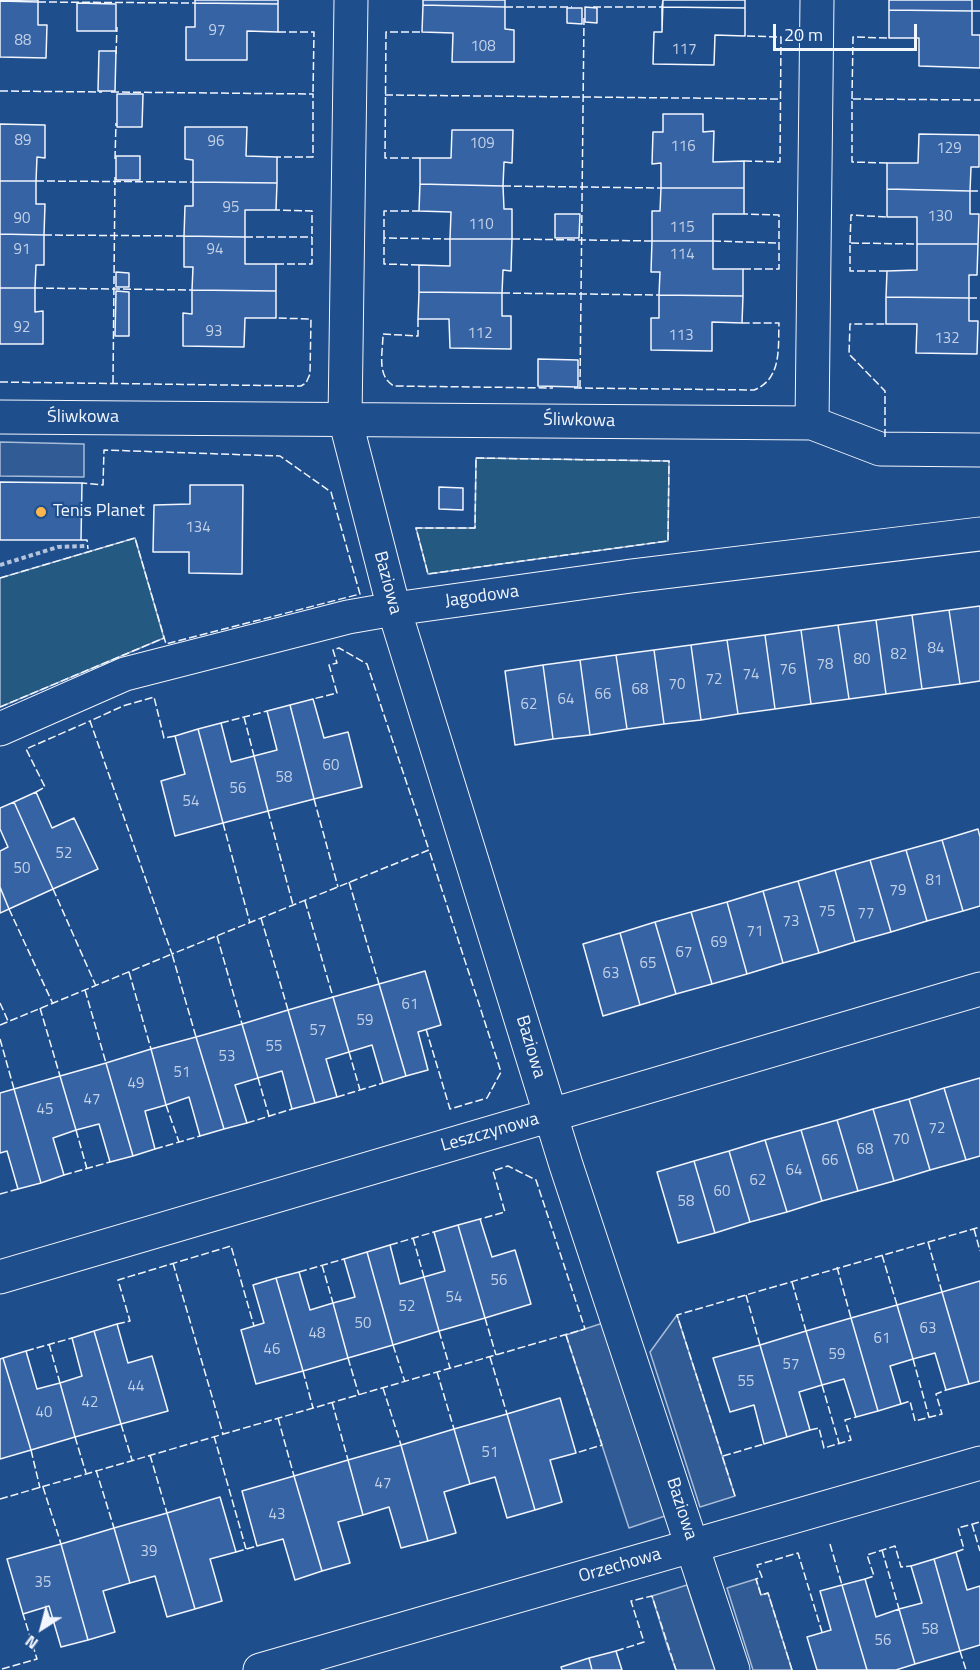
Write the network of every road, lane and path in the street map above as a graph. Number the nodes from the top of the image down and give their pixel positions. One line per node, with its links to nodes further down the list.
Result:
1 (351, 0): 4 (street)
2 (817, 0): 5 (street)
3 (0, 417): 4 (street, Śliwkowa)
4 (345, 419): 5 (street, Śliwkowa); 10 (street, Baziowa)
5 (812, 423): 6 (street, Śliwkowa)
6 (980, 450)
7 (980, 534): 10 (street, Jagodowa)
8 (87, 546): 9 (path)
9 (0, 566)
10 (394, 609): 11 (street, Jagodowa); 13 (street, Baziowa)
11 (0, 729)
12 (980, 989): 13 (street, Leszczynowa)
13 (551, 1115): 14 (street, Leszczynowa); 16 (street, Baziowa)
14 (0, 1277)
15 (980, 1463): 16 (street, Orzechowa)
16 (693, 1545): 17 (street, Orzechowa); 18 (street, Baziowa)
17 (260, 1670)
18 (733, 1670)

